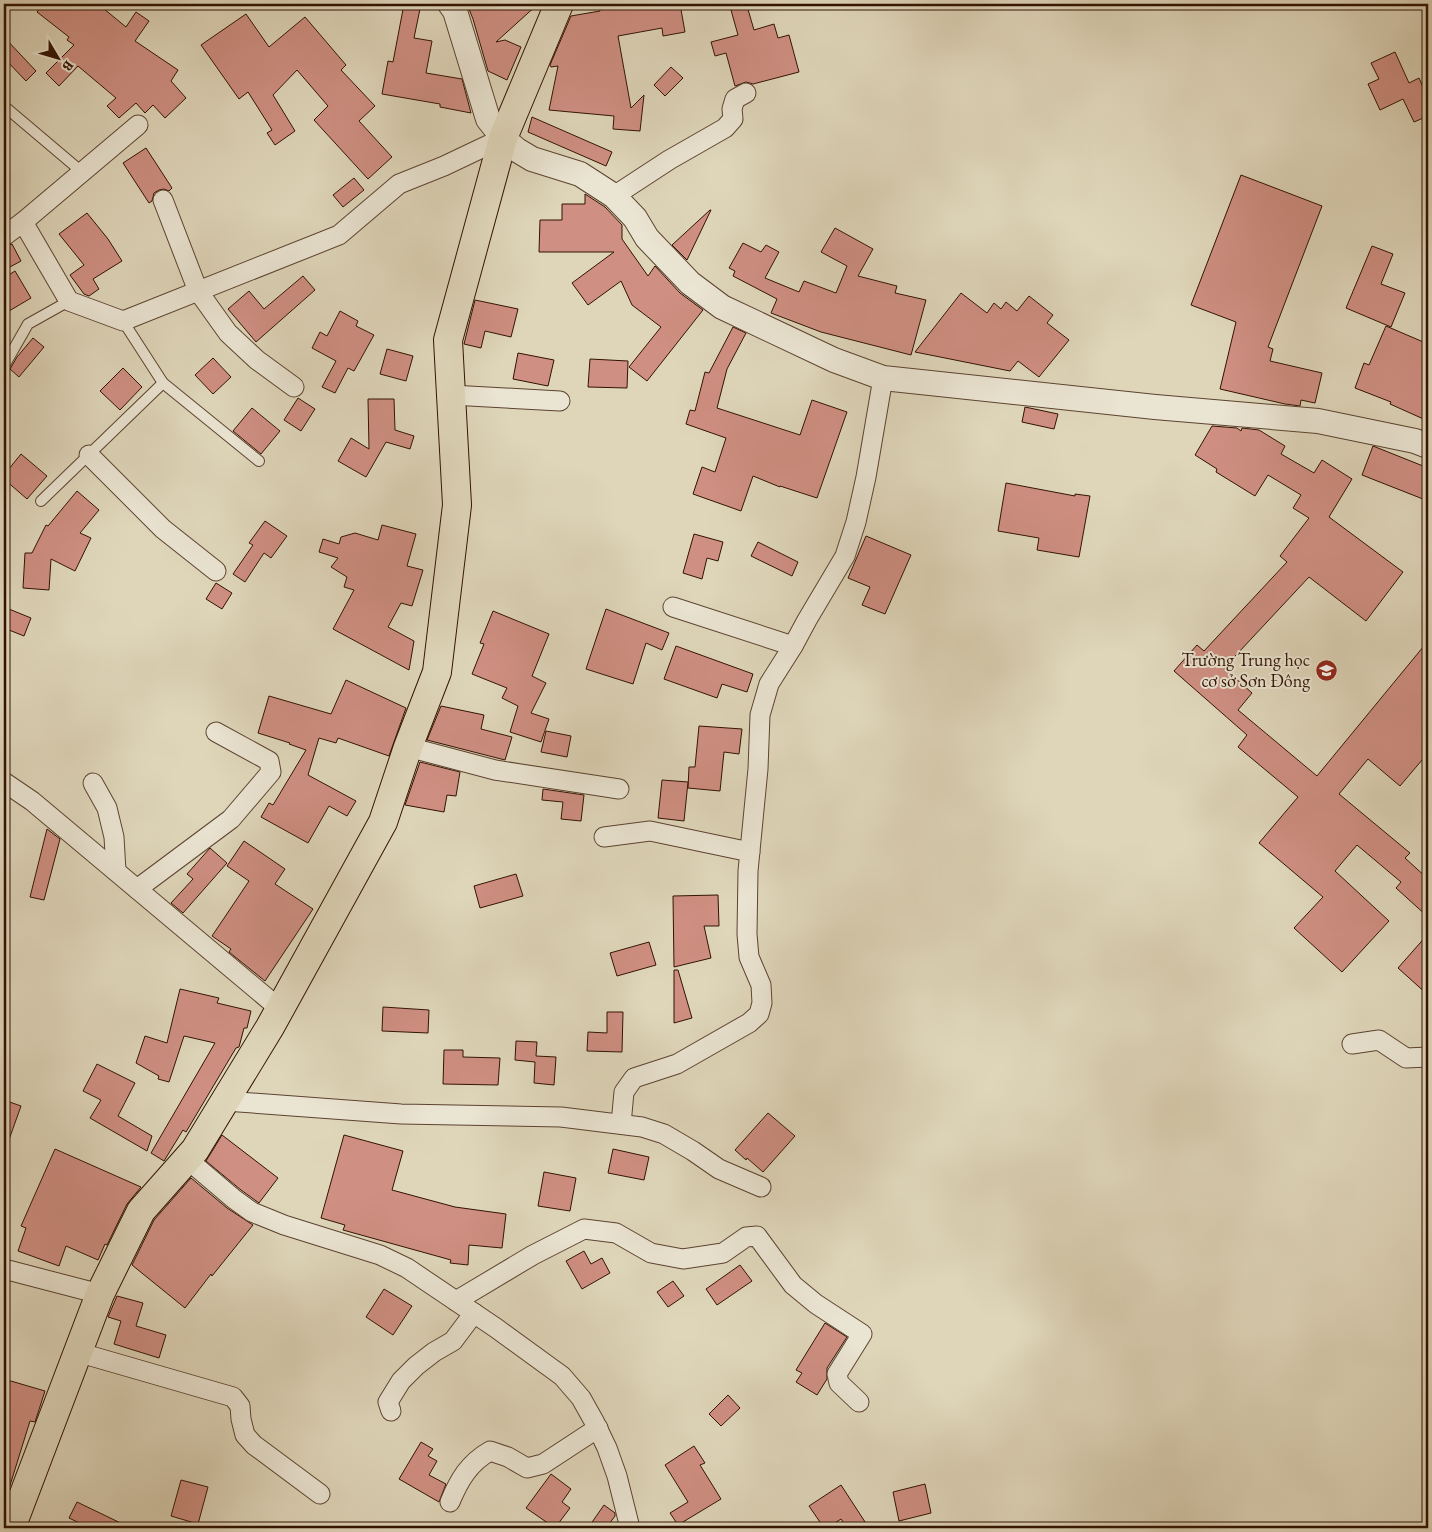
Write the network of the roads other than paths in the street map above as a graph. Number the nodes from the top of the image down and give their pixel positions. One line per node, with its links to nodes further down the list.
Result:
1 (450, 4): 6 (street)
2 (559, 4): 6 (main road)
3 (746, 93): 8 (street)
4 (4, 106): 7 (lane)
5 (138, 126): 7 (street)
6 (503, 138): 8 (street); 12 (street); 19 (main road)
7 (82, 172): 10 (street)
8 (614, 196): 16 (street)
9 (163, 200): 12 (street)
10 (23, 222): 11 (street); 13 (street)
11 (4, 236)
12 (198, 291): 14 (street); 18 (street)
13 (69, 301): 14 (street); 15 (lane)
14 (123, 321): 17 (lane)
15 (4, 366)
16 (883, 378): 21 (street); 27 (street)
17 (163, 383): 22 (lane); 23 (lane)
18 (294, 387)
19 (451, 395): 20 (street); 29 (main road)
20 (560, 401)
21 (1428, 446)
22 (89, 455): 24 (lane); 25 (street)
23 (259, 462)
24 (42, 501)
25 (216, 571)
26 (673, 607): 27 (street)
27 (793, 646): 34 (street)
28 (216, 732): 36 (street)
29 (408, 747): 32 (street); 37 (main road)
30 (4, 782): 35 (street)
31 (93, 783): 35 (street)
32 (618, 790)
33 (604, 837): 34 (street)
34 (750, 852): 41 (street)
35 (116, 871): 36 (street)
36 (137, 889): 37 (street)
37 (280, 1009): 40 (main road)
38 (1352, 1044): 39 (street)
39 (1428, 1057)
40 (225, 1101): 41 (street); 42 (main road)
41 (621, 1124): 43 (street)
42 (187, 1159): 45 (main road); 46 (street)
43 (761, 1187)
44 (4, 1270): 45 (street)
45 (100, 1294): 48 (main road)
46 (456, 1301): 47 (street); 49 (street)
47 (474, 1313): 50 (street); 51 (street)
48 (78, 1352): 52 (street); 54 (main road)
49 (859, 1402)
50 (391, 1411)
51 (598, 1428): 53 (street); 55 (street)
52 (320, 1494)
53 (450, 1502)
54 (12, 1528)
55 (630, 1528)

